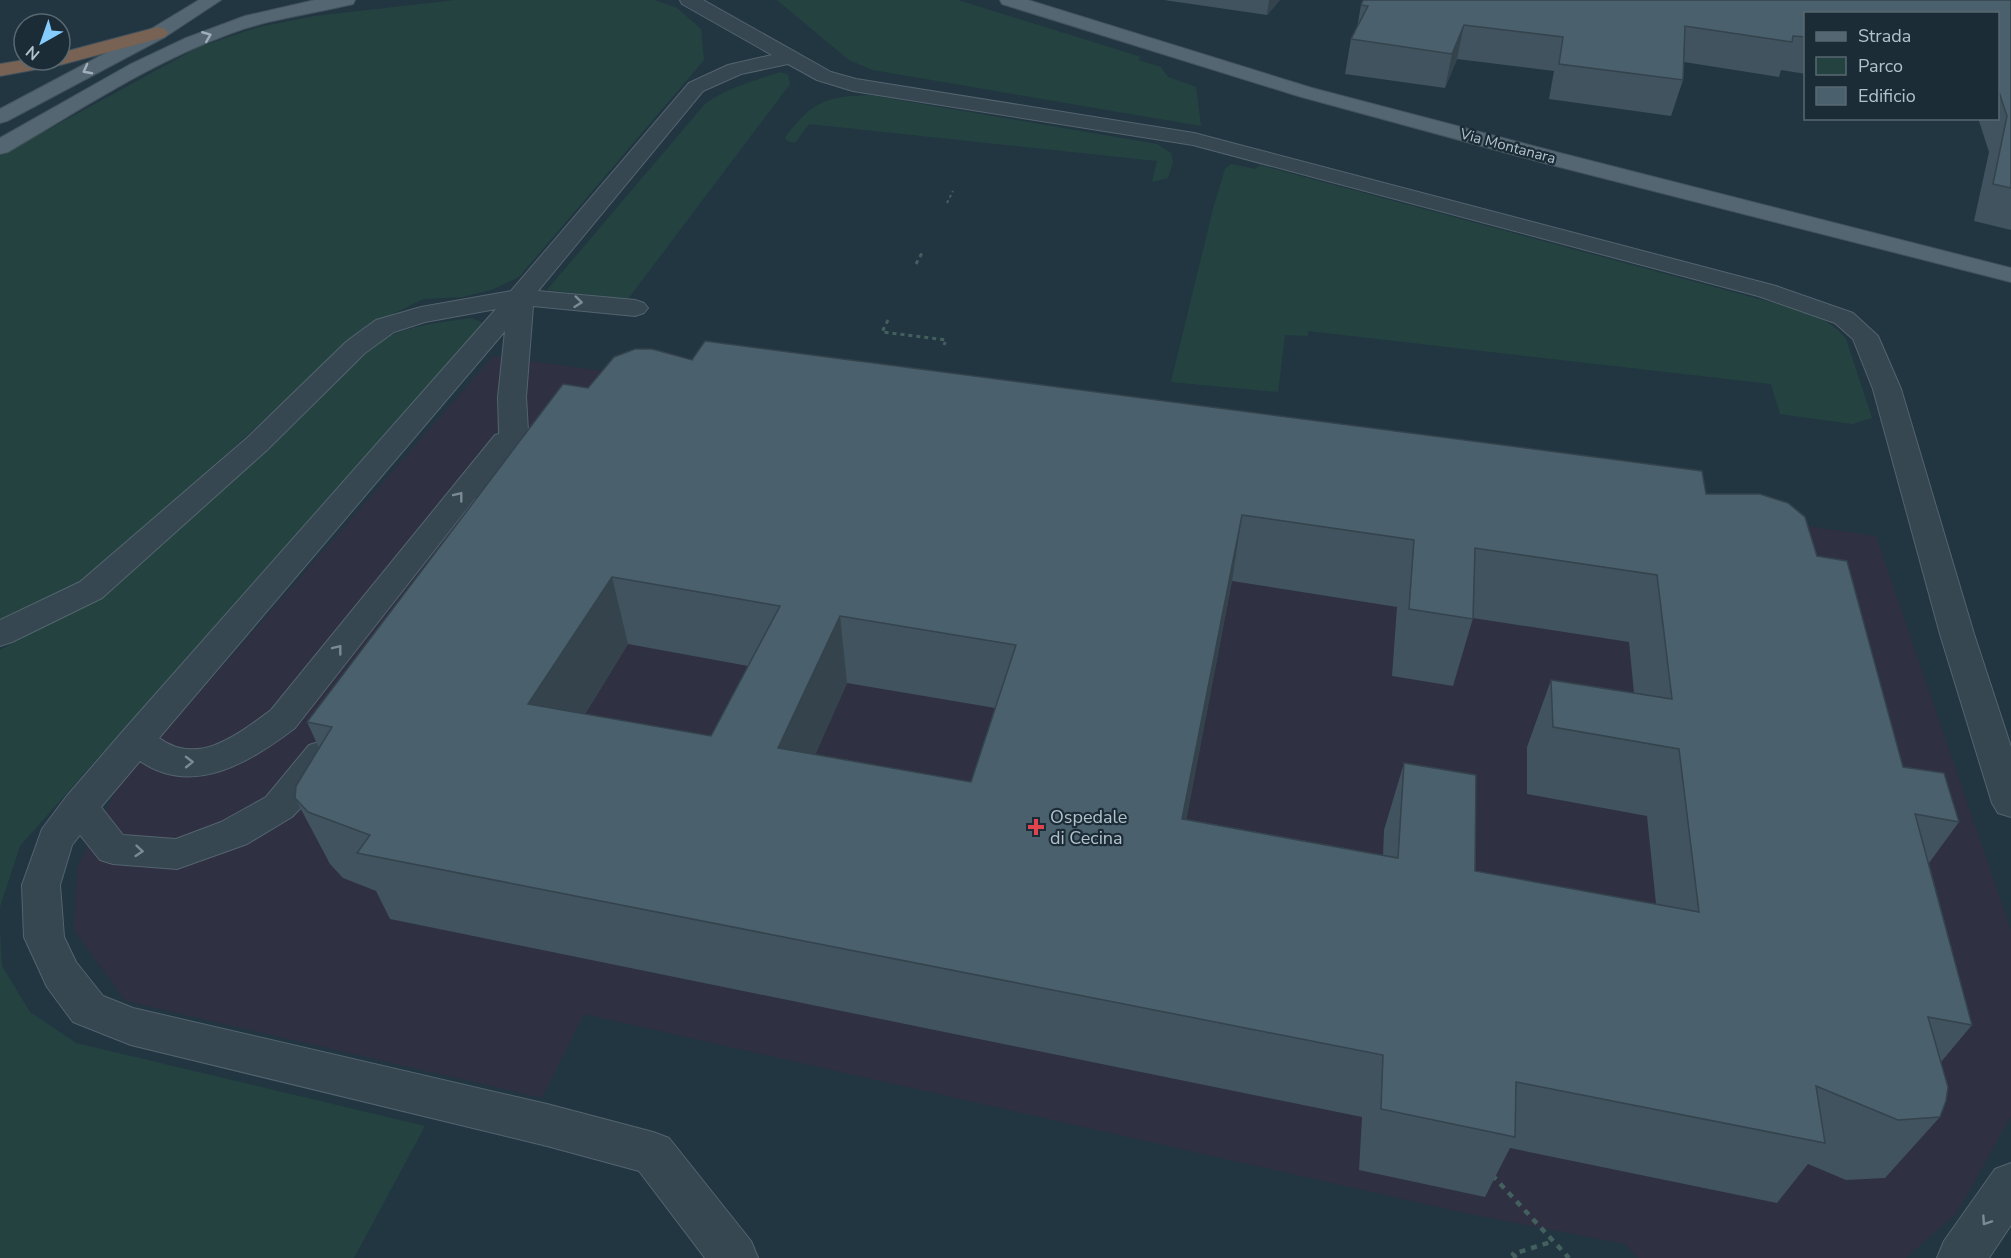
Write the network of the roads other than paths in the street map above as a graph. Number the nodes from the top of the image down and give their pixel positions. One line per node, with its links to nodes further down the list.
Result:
1 (212, 0): 6 (main road)
2 (346, 0): 10 (main road, one-way to 2)
3 (689, 0): 8 (street)
4 (1009, 0): 11 (main road, Via Montanara)
5 (743, 8): 8 (street)
6 (158, 33): 7 (highway); 9 (main road, one-way to 9)
7 (72, 56)
8 (790, 57): 12 (street); 20 (street)
9 (0, 117)
10 (0, 147)
11 (2011, 275)
12 (521, 297): 13 (street, one-way to 13); 14 (street); 15 (street); 18 (street)
13 (635, 308)
14 (470, 356): 15 (street); 21 (street)
15 (516, 362): 16 (street)
16 (514, 431): 17 (street); 21 (street, one-way to 16)
17 (477, 526)
18 (0, 634)
19 (338, 734): 23 (street, one-way to 19)
20 (1999, 734): 22 (street)
21 (136, 740): 23 (street)
22 (2011, 803)
23 (79, 807): 25 (street)
24 (2011, 1185): 26 (street, one-way to 26)
25 (734, 1258)
26 (1961, 1258)

